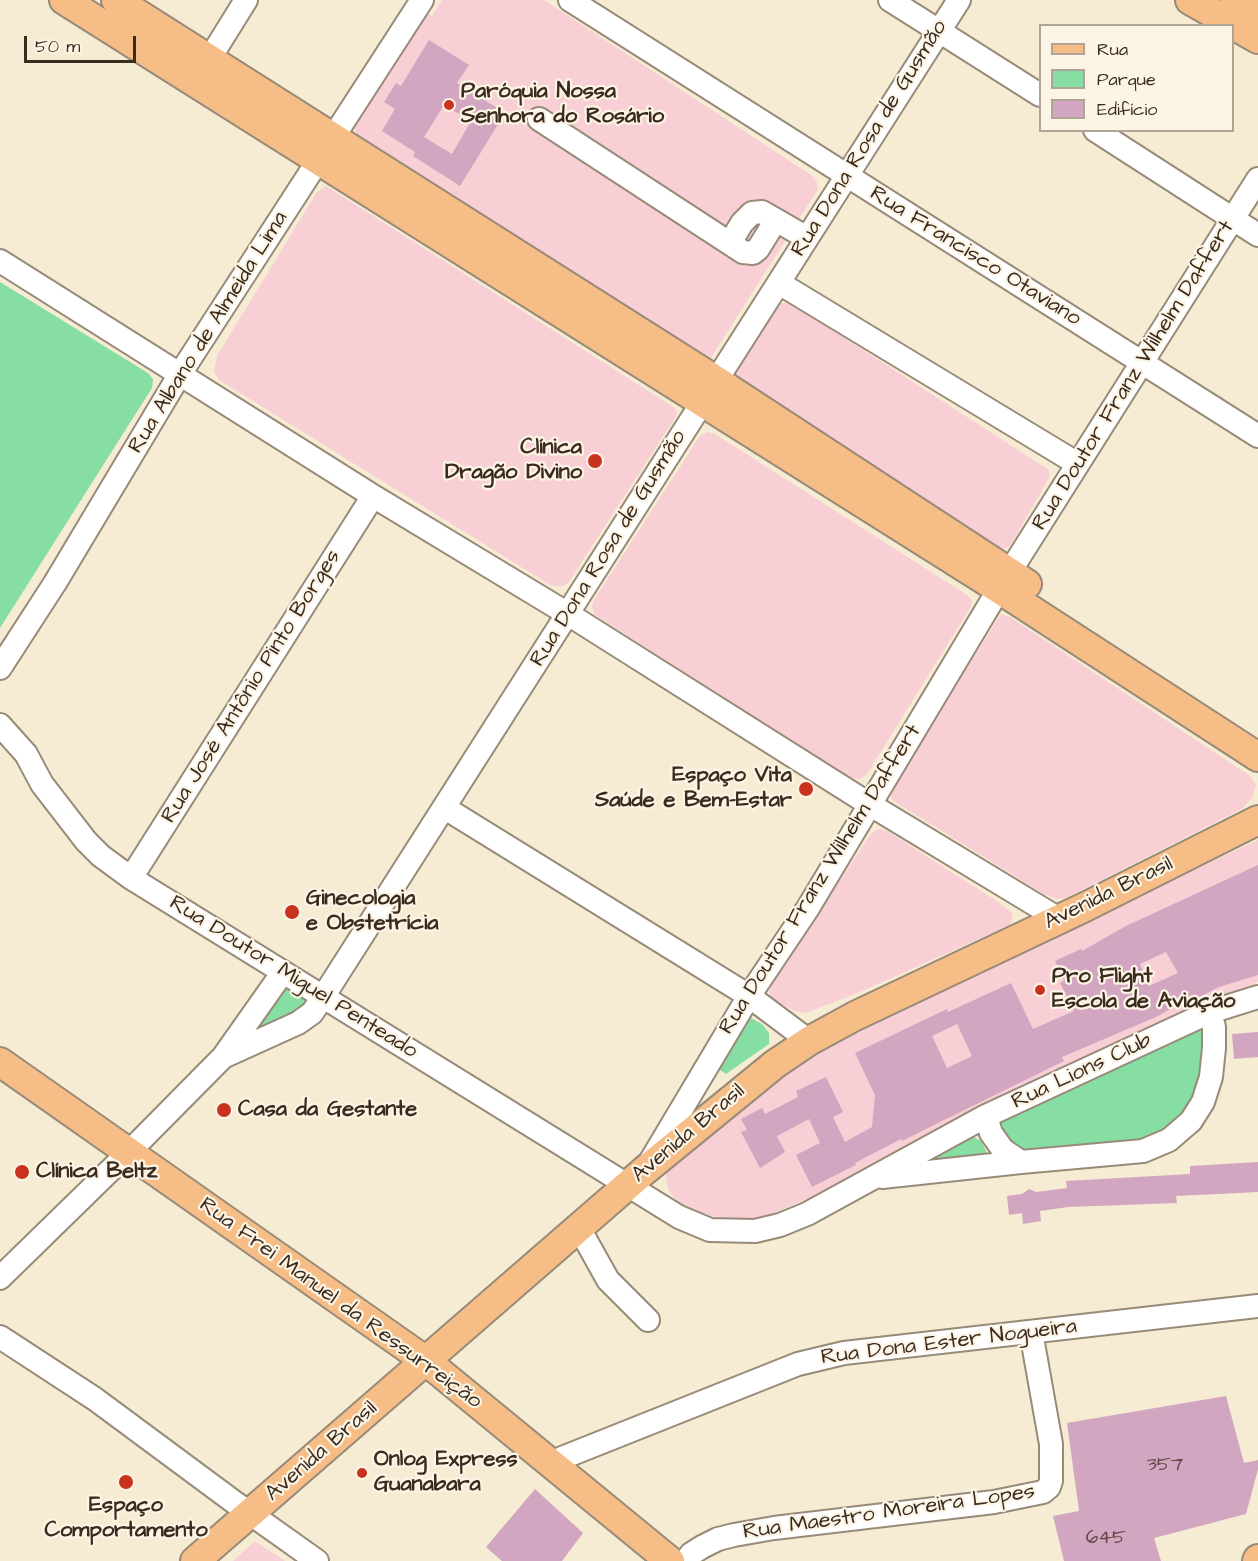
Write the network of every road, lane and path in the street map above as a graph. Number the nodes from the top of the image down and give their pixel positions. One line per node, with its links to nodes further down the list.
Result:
1 (64, 0): 20 (main road)
2 (116, 0): 15 (main road)
3 (246, 0): 15 (street)
4 (422, 0): 19 (street, Rua Albano de Almeida Lima)
5 (570, 0): 21 (street, Rua Francisco Otaviano)
6 (890, 0): 13 (street)
7 (959, 0): 13 (street, Rua Dona Rosa de Gusmão)
8 (1190, 0): 11 (main road)
9 (1234, 0): 10 (main road)
10 (1258, 13)
11 (1232, 24)
12 (1234, 25): 14 (main road)
13 (939, 30): 16 (street); 21 (street, Rua Dona Rosa de Gusmão)
14 (1258, 39)
15 (210, 58): 19 (main road)
16 (1039, 94)
17 (539, 119): 25 (street)
18 (1098, 132): 23 (street)
19 (334, 137): 20 (street, Rua Albano de Almeida Lima); 30 (main road)
20 (320, 161): 29 (street, Rua Albano de Almeida Lima); 30 (main road)
21 (847, 176): 25 (street, Rua Dona Rosa de Gusmão); 28 (street, Rua Francisco Otaviano)
22 (1258, 179): 23 (street, Rua Doutor Franz Wilhelm Daffert)
23 (1233, 219): 24 (street); 28 (street, Rua Doutor Franz Wilhelm Daffert)
24 (1258, 235)
25 (807, 238): 27 (street, Rua Dona Rosa de Gusmão)
26 (0, 261): 29 (street)
27 (779, 283): 30 (street, Rua Dona Rosa de Gusmão); 32 (street)
28 (1141, 363): 31 (street, Rua Francisco Otaviano); 32 (street, Rua Doutor Franz Wilhelm Daffert)
29 (180, 374): 33 (street); 36 (street, Rua Albano de Almeida Lima)
30 (710, 392): 34 (main road); 35 (street, Rua Dona Rosa de Gusmão)
31 (1258, 436)
32 (1078, 464): 34 (street, Rua Doutor Franz Wilhelm Daffert)
33 (373, 496): 35 (street); 42 (street, Rua José Antônio Pinto Borges)
34 (1004, 581): 38 (main road); 39 (street, Rua Doutor Franz Wilhelm Daffert)
35 (568, 614): 39 (street); 40 (street, Rua Dona Rosa de Gusmão)
36 (0, 668)
37 (0, 725): 42 (street, Rua Doutor Miguel Penteado)
38 (1254, 750)
39 (869, 804): 43 (street); 45 (street, Rua Doutor Franz Wilhelm Daffert)
40 (445, 808): 45 (street); 46 (street, Rua Dona Rosa de Gusmão)
41 (1252, 823): 43 (main road, Avenida Brasil)
42 (131, 878): 44 (street, Rua Doutor Miguel Penteado)
43 (1059, 919): 49 (main road, Avenida Brasil)
44 (283, 972): 46 (street, Rua Doutor Miguel Penteado); 50 (street, Rua Dona Rosa de Gusmão)
45 (749, 996): 49 (street); 55 (street, Rua Doutor Franz Wilhelm Daffert)
46 (323, 997): 50 (street, Rua Dona Rosa de Gusmão); 55 (street, Rua Doutor Miguel Penteado)
47 (1258, 997): 48 (street, Rua Lions Club)
48 (1210, 1012): 52 (street, Rua Lions Club); 54 (street, Rua Lions Club)
49 (809, 1041): 55 (main road, Avenida Brasil)
50 (223, 1057): 53 (street, Rua Dona Rosa de Gusmão)
51 (0, 1062): 53 (main road, Rua Frei Manuel da Ressurreição)
52 (986, 1116): 54 (street, Rua Lions Club); 56 (street, Rua Lions Club)
53 (129, 1152): 58 (street, Rua Dona Rosa de Gusmão); 63 (main road, Rua Frei Manuel da Ressurreição)
54 (1021, 1162): 56 (street, Rua Lions Club)
55 (635, 1178): 56 (street, Rua Lions Club); 57 (main road, Avenida Brasil)
56 (869, 1179)
57 (579, 1228): 60 (street); 63 (main road, Avenida Brasil)
58 (0, 1278)
59 (1258, 1306): 61 (street, Rua Dona Ester Nogueira)
60 (648, 1320)
61 (1031, 1332): 64 (street, Rua Dona Ester Nogueira); 69 (street, Rua Maestro Moreira Lopes)
62 (0, 1337): 65 (street)
63 (426, 1361): 64 (main road, Rua Frei Manuel da Ressurreição); 65 (main road, Avenida Brasil)
64 (553, 1466): 68 (main road, Rua Frei Manuel da Ressurreição)
65 (251, 1515): 66 (main road, Avenida Brasil); 67 (street)
66 (195, 1561)
67 (317, 1561)
68 (670, 1561)
69 (686, 1561)

